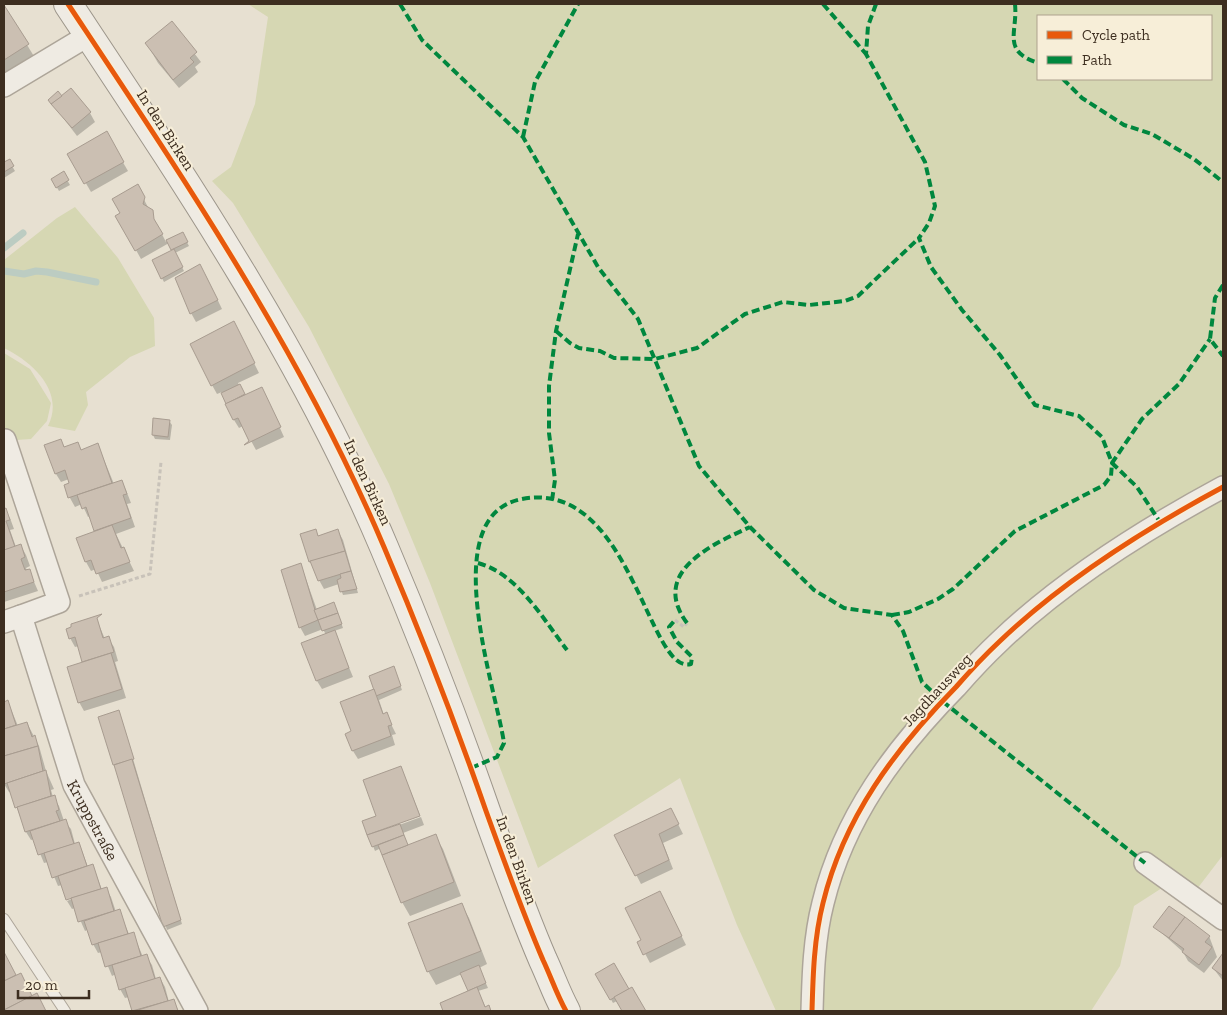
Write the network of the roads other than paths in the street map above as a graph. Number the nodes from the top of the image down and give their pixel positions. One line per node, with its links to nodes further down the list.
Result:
1 (68, 4): 2 (street, In den Birken)
2 (89, 35): 3 (street); 12 (street, In den Birken)
3 (4, 86)
4 (5, 440): 6 (street, Kruppstraße)
5 (1223, 486): 13 (street, Jagdhausweg)
6 (12, 619): 11 (street, Kruppstraße)
7 (1145, 863): 9 (street)
8 (4, 919): 10 (lane)
9 (1223, 919)
10 (66, 1011)
11 (197, 1011)
12 (566, 1011)
13 (812, 1011)

